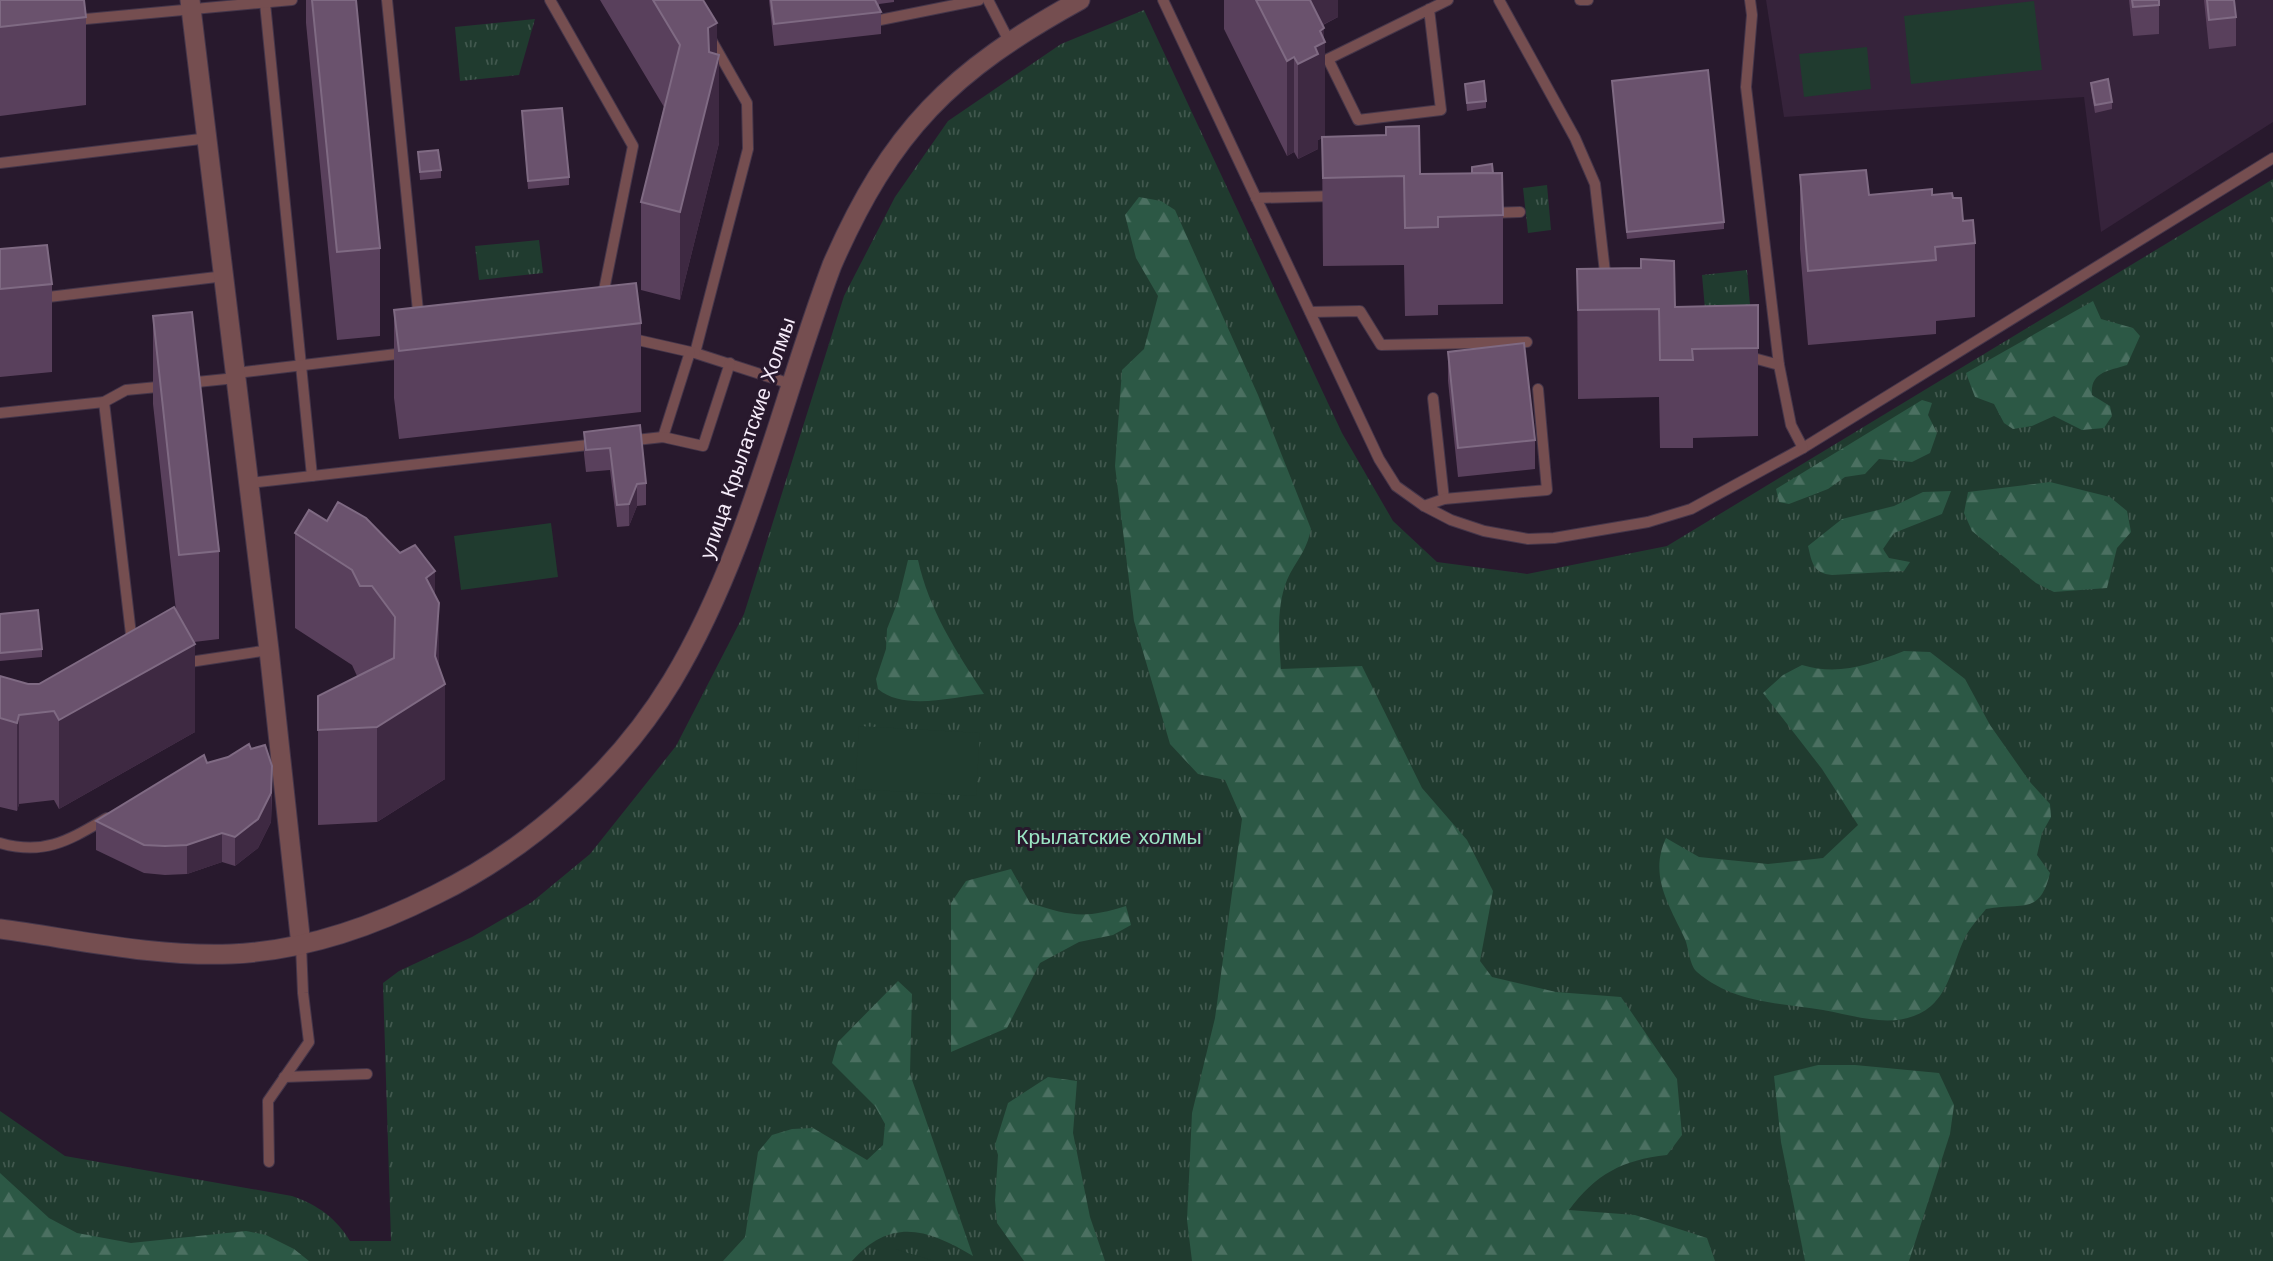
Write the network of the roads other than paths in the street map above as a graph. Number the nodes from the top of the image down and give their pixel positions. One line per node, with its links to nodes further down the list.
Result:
1 (292, 0): 13 (lane)
2 (387, 0): 33 (lane)
3 (550, 0): 31 (lane)
4 (979, 0): 16 (lane)
5 (988, 0): 19 (lane)
6 (1080, 0): 19 (street, улица Крылатские Холмы)
7 (1163, 0): 24 (lane)
8 (1448, 0): 15 (lane)
9 (1499, 0): 28 (lane)
10 (1580, 0): 11 (lane)
11 (1588, 0)
12 (1749, 0): 40 (lane)
13 (265, 3): 14 (lane); 39 (lane)
14 (191, 5): 17 (lane); 20 (street)
15 (1429, 9): 15 (lane)
16 (880, 20)
17 (58, 22)
18 (702, 23): 37 (lane)
19 (1009, 40): 42 (street, улица Крылатские Холмы)
20 (209, 138): 22 (lane); 27 (street)
21 (2273, 158): 48 (lane)
22 (0, 163)
23 (1348, 196): 24 (lane)
24 (1256, 198): 30 (lane)
25 (1520, 212): 26 (lane)
26 (1472, 214)
27 (225, 276): 29 (lane); 41 (street)
28 (1607, 288)
29 (27, 299)
30 (1310, 312): 34 (lane); 52 (lane)
31 (598, 317)
32 (623, 336): 37 (lane)
33 (421, 338)
34 (1527, 342)
35 (422, 352): 39 (lane)
36 (1730, 352): 40 (lane)
37 (692, 353): 38 (lane); 47 (lane)
38 (730, 363): 42 (lane); 47 (lane)
39 (301, 365): 41 (lane); 49 (lane)
40 (1779, 365): 48 (lane)
41 (236, 376): 45 (lane); 50 (street)
42 (791, 384): 59 (street, улица Крылатские Холмы)
43 (1538, 389): 51 (lane)
44 (1433, 398): 51 (lane)
45 (104, 402): 46 (lane); 54 (lane)
46 (0, 413)
47 (663, 437): 49 (lane)
48 (1803, 448): 52 (lane)
49 (312, 477): 50 (lane)
50 (249, 483): 53 (street)
51 (1444, 499): 52 (lane)
52 (1424, 506)
53 (269, 650): 55 (lane); 59 (street)
54 (134, 657)
55 (173, 665)
56 (120, 810): 57 (lane)
57 (0, 843)
58 (0, 929): 59 (street, улица Крылатские Холмы)
59 (301, 945): 61 (lane)
60 (367, 1074): 61 (lane)
61 (284, 1077): 62 (lane)
62 (269, 1162)

